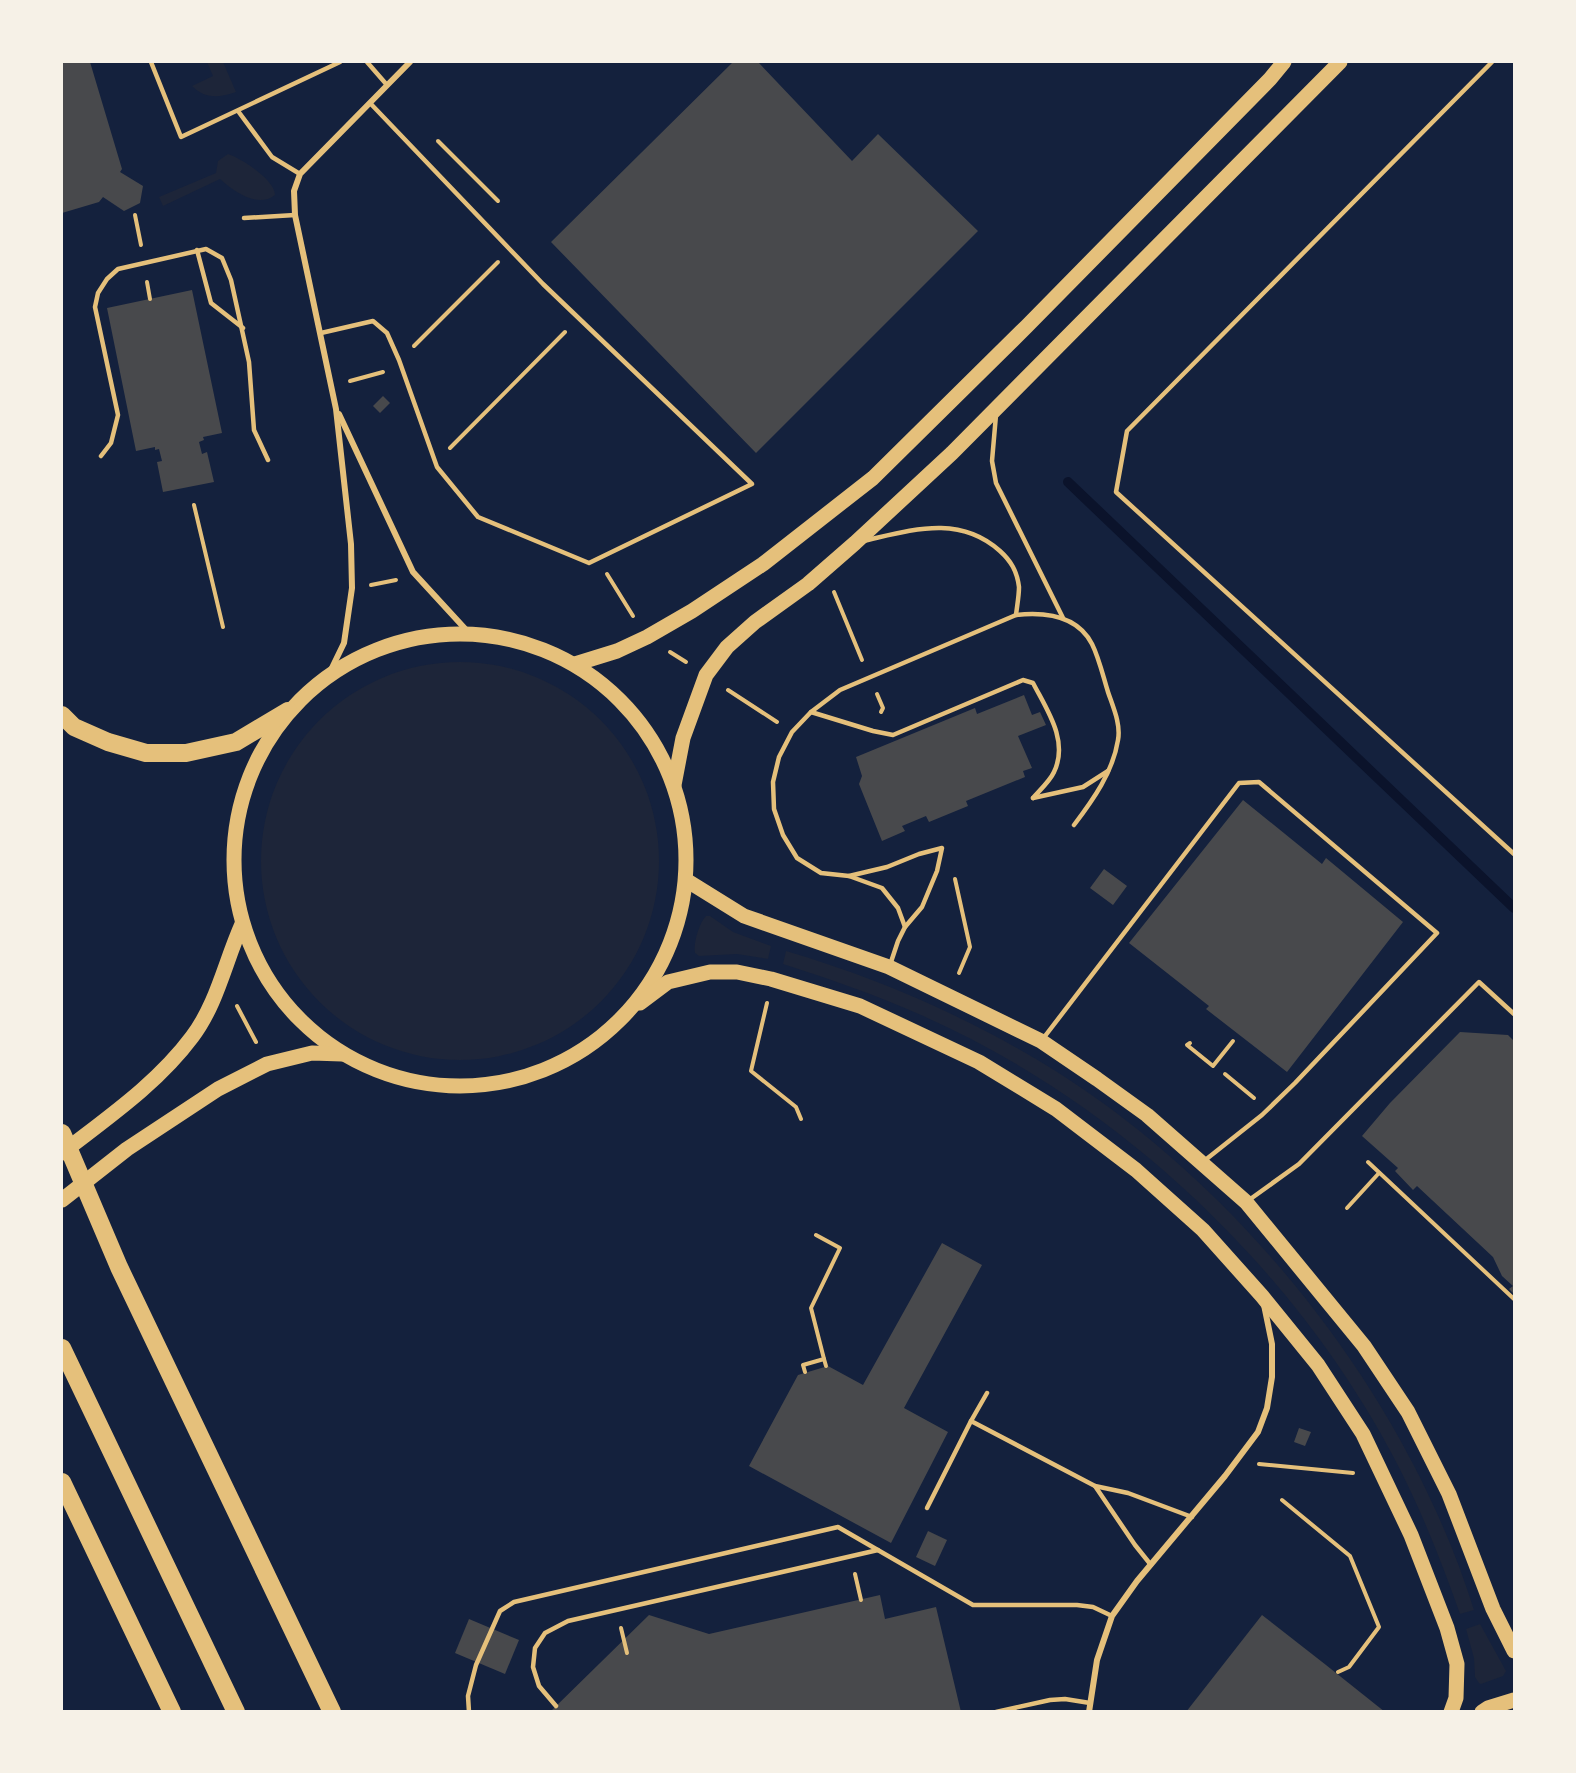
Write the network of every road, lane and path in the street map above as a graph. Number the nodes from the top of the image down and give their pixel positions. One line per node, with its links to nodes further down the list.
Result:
1 (151, 62): 10 (lane)
2 (340, 62): 10 (lane)
3 (367, 62): 8 (lane)
4 (410, 62): 8 (street)
5 (1284, 62): 38 (main road)
6 (1340, 62): 23 (main road)
7 (1492, 62): 50 (lane)
8 (387, 85): 9 (street)
9 (370, 103): 12 (street); 17 (lane)
10 (238, 111): 12 (lane)
11 (438, 141): 13 (path)
12 (300, 174): 14 (street)
13 (498, 201)
14 (295, 215): 15 (lane); 20 (street)
15 (244, 218)
16 (197, 250): 19 (lane); 19 (lane); 25 (lane)
17 (510, 250): 18 (lane); 21 (path)
18 (579, 319): 27 (path); 30 (lane)
19 (243, 328): 26 (lane)
20 (321, 333): 21 (lane); 22 (street)
21 (399, 360): 22 (path); 27 (lane)
22 (332, 386): 24 (street)
23 (996, 408): 29 (main road); 35 (lane)
24 (336, 409): 32 (street); 33 (street)
25 (101, 456)
26 (268, 460)
27 (435, 462): 30 (lane)
28 (194, 505): 36 (path)
29 (855, 543): 31 (main road); 34 (lane)
30 (598, 559): 38 (path)
31 (825, 569): 41 (path); 47 (main road)
32 (413, 572): 33 (path); 37 (street)
33 (352, 588): 40 (street)
34 (1016, 615): 35 (lane); 41 (lane)
35 (1063, 618): 46 (lane)
36 (223, 627)
37 (469, 633): 39 (main road); 40 (main road)
38 (647, 637): 39 (main road)
39 (575, 664): 47 (main road)
40 (329, 674): 42 (main road)
41 (869, 676): 43 (lane); 45 (path)
42 (288, 711): 44 (highway); 53 (main road)
43 (811, 712): 45 (lane); 51 (lane)
44 (62, 715)
45 (873, 731): 46 (lane)
46 (1110, 769): 48 (lane)
47 (674, 785): 52 (main road)
48 (1074, 825)
49 (942, 848): 51 (lane); 54 (lane); 57 (path)
50 (1515, 854)
51 (849, 876): 54 (lane)
52 (686, 880): 55 (main road); 59 (main road)
53 (242, 924): 56 (main road); 64 (main road)
54 (905, 927): 55 (lane)
55 (889, 967): 57 (main road)
56 (218, 990): 65 (path); 68 (main road)
57 (949, 996): 61 (main road)
58 (768, 999): 66 (path)
59 (628, 1012): 64 (main road); 76 (main road)
60 (1515, 1014): 73 (lane)
61 (1041, 1041): 70 (main road); 70 (lane)
62 (1233, 1041): 63 (path)
63 (1190, 1042)
64 (342, 1054): 65 (main road)
65 (267, 1064): 72 (main road)
66 (801, 1119)
67 (62, 1133): 101 (highway)
68 (62, 1153)
69 (1368, 1162): 71 (path)
70 (1202, 1163): 73 (main road)
71 (1379, 1173): 74 (path); 77 (path)
72 (62, 1200)
73 (1246, 1202): 94 (main road)
74 (1347, 1208)
75 (816, 1235): 79 (path)
76 (1262, 1296): 84 (street); 85 (main road)
77 (1515, 1299)
78 (62, 1348): 100 (highway)
79 (824, 1359): 80 (path); 81 (path)
80 (826, 1366)
81 (805, 1372)
82 (987, 1393): 83 (lane)
83 (971, 1421): 87 (lane); 89 (lane)
84 (1238, 1460): 85 (path); 90 (street)
85 (1381, 1472): 105 (main road)
86 (62, 1482): 99 (highway)
87 (1095, 1486): 90 (lane); 92 (lane)
88 (1282, 1500): 95 (path)
89 (927, 1508)
90 (1192, 1517): 92 (street)
91 (878, 1550): 93 (lane); 98 (lane); 102 (lane)
92 (1151, 1565): 93 (street)
93 (1112, 1617): 97 (street)
94 (1515, 1652)
95 (1338, 1672)
96 (1515, 1701): 106 (main road)
97 (1090, 1703): 103 (lane); 104 (street)
98 (556, 1706)
99 (172, 1712)
100 (236, 1712)
101 (332, 1712)
102 (469, 1712)
103 (996, 1712)
104 (1089, 1712)
105 (1451, 1712)
106 (1482, 1712)

